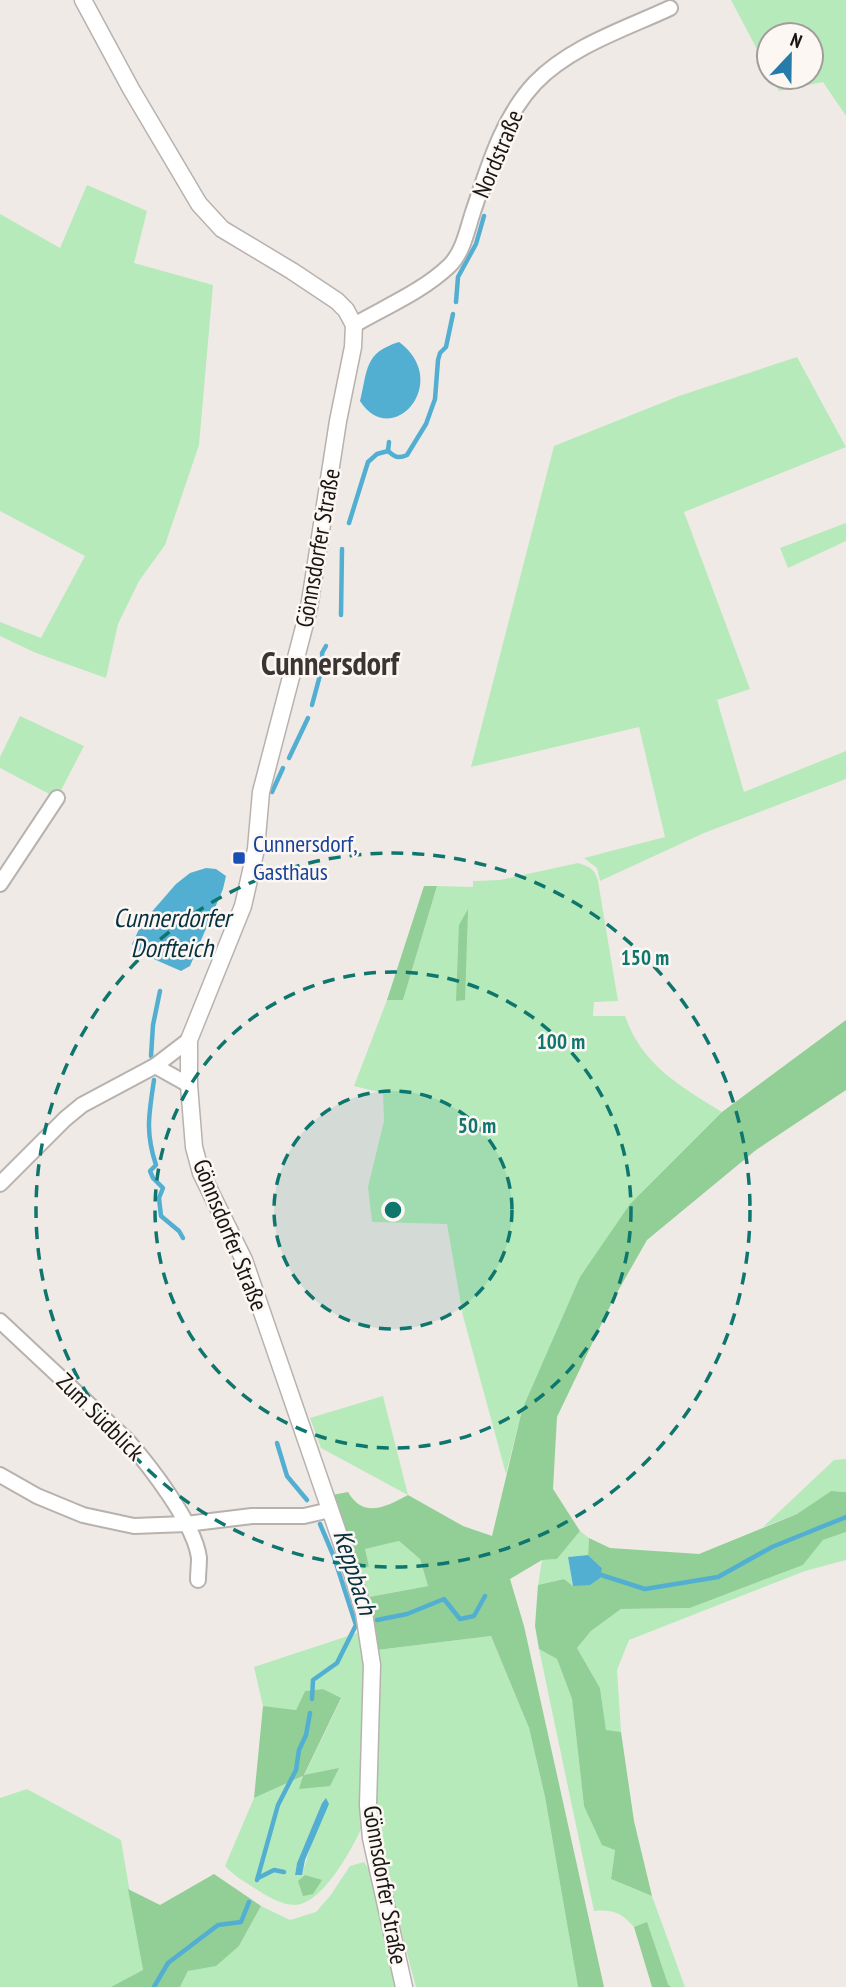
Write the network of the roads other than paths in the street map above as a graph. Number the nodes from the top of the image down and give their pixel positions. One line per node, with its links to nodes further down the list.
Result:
1 (83, 0): 3 (street)
2 (670, 8): 3 (street, Nordstraße)
3 (354, 325): 6 (street, Gönnsdorfer Straße)
4 (57, 797): 5 (street)
5 (0, 884)
6 (189, 1040): 7 (street); 8 (street, Gönnsdorfer Straße)
7 (155, 1066): 8 (street); 9 (street)
8 (189, 1085): 12 (street, Gönnsdorfer Straße)
9 (0, 1184)
10 (0, 1321): 13 (street, Zum Südblick)
11 (0, 1475): 13 (street)
12 (330, 1510): 13 (street); 15 (street, Gönnsdorfer Straße)
13 (186, 1524): 14 (street, Zum Südblick)
14 (198, 1580)
15 (404, 1987)

